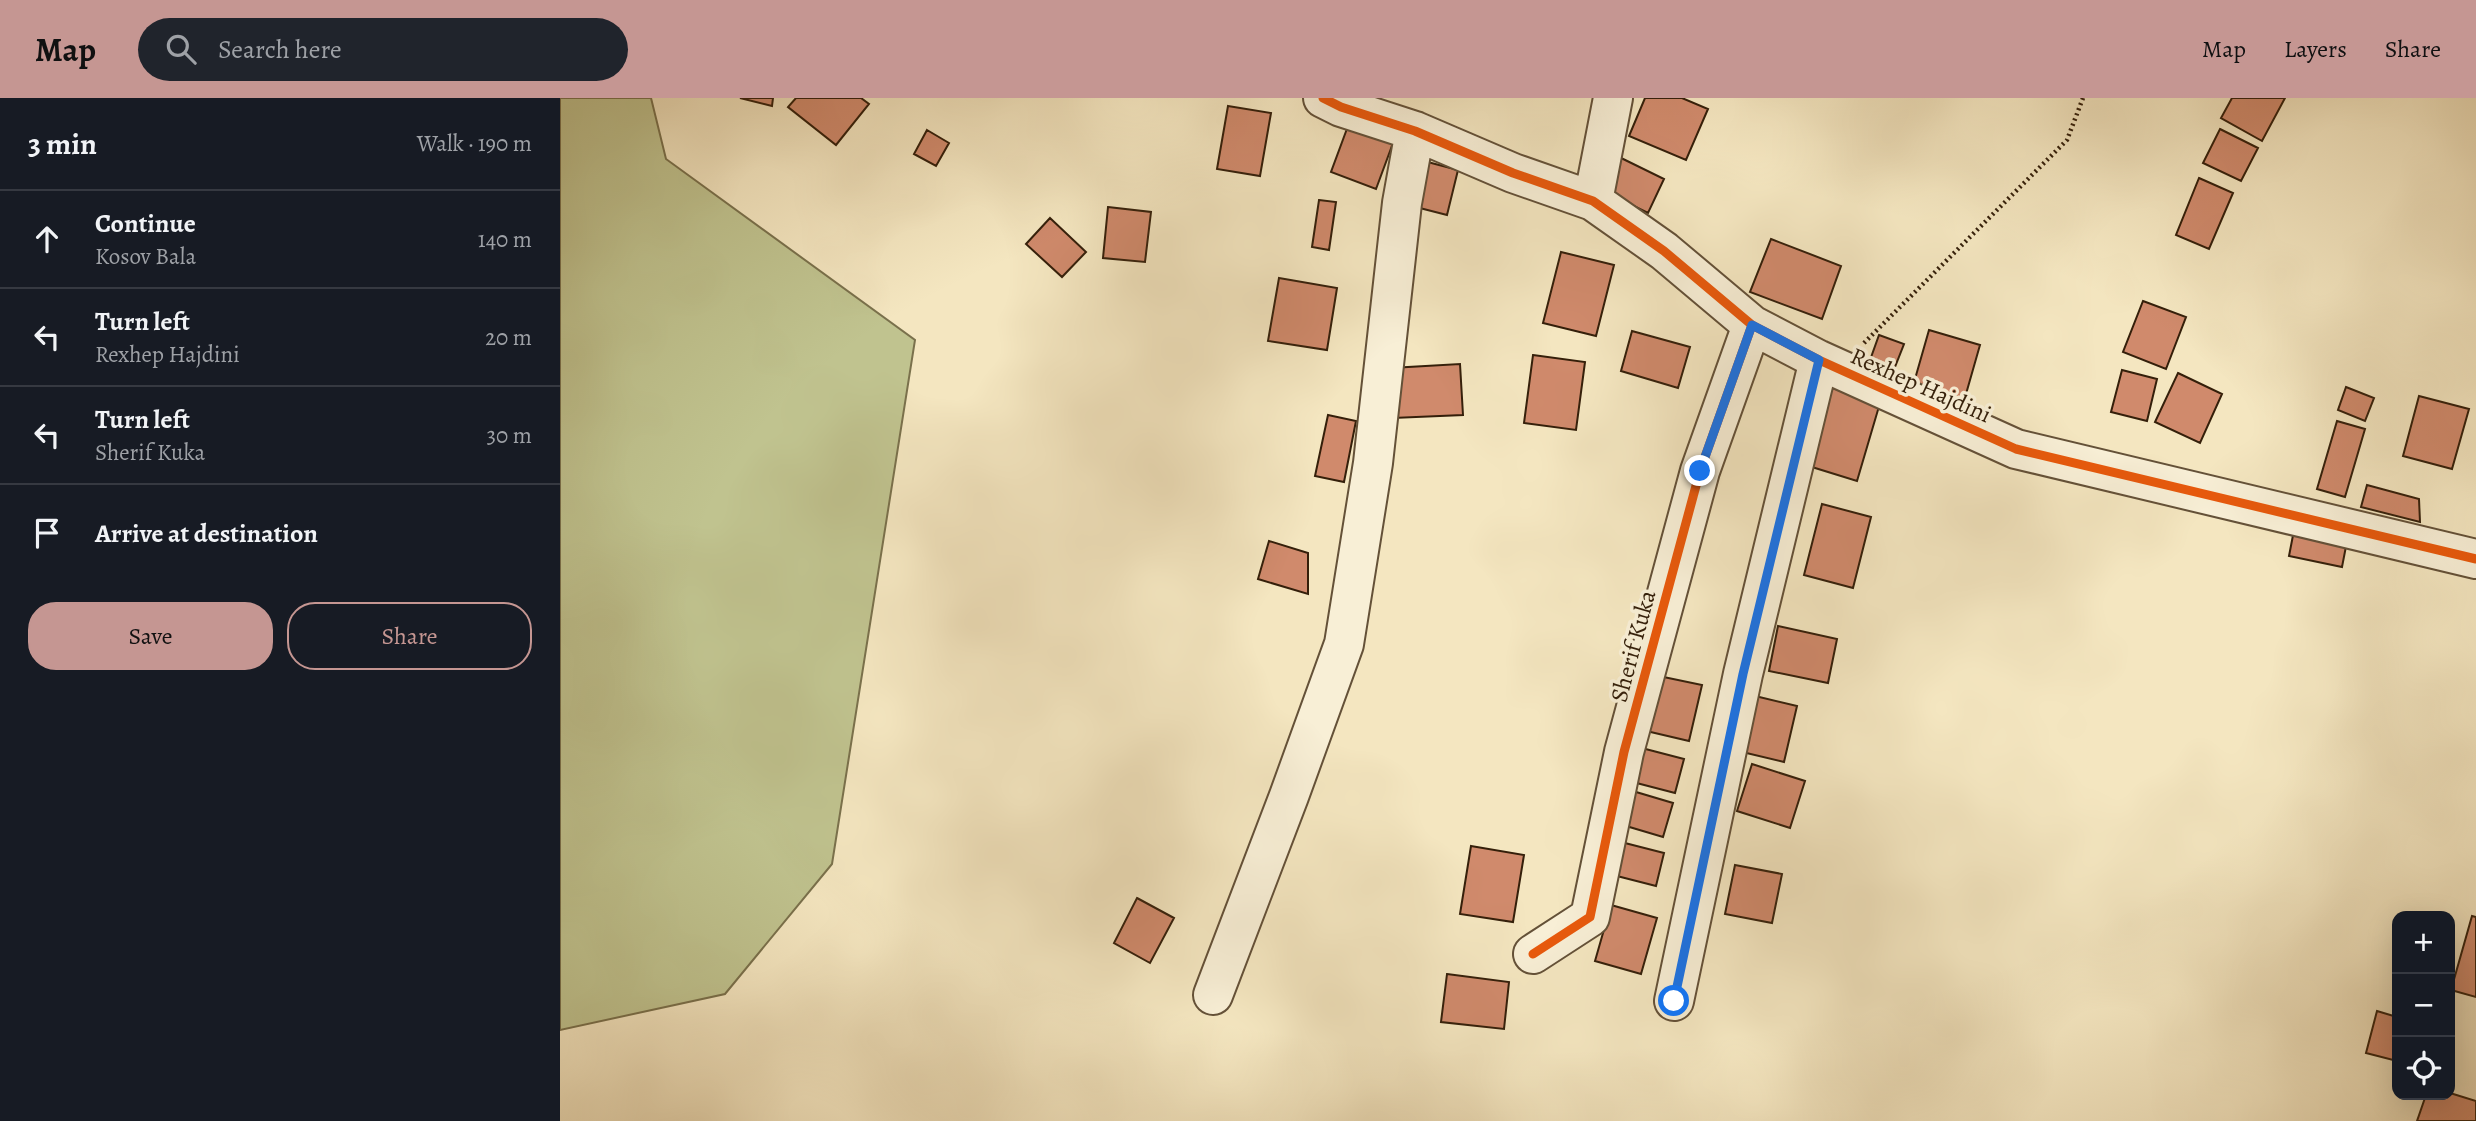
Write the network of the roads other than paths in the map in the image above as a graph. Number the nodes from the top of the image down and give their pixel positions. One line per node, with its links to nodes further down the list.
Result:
1 (1323, 98): 3 (street, Rexhep Hajdini)
2 (1613, 98): 4 (street)
3 (1415, 131): 4 (street, Rexhep Hajdini); 9 (street)
4 (1593, 201): 5 (street, Rexhep Hajdini)
5 (1752, 325): 6 (street, Rexhep Hajdini); 8 (street, Sherif Kuka)
6 (1829, 364): 7 (street, Rexhep Hajdini); 10 (street)
7 (2476, 559)
8 (1533, 954)
9 (1213, 995)
10 (1674, 1001)

